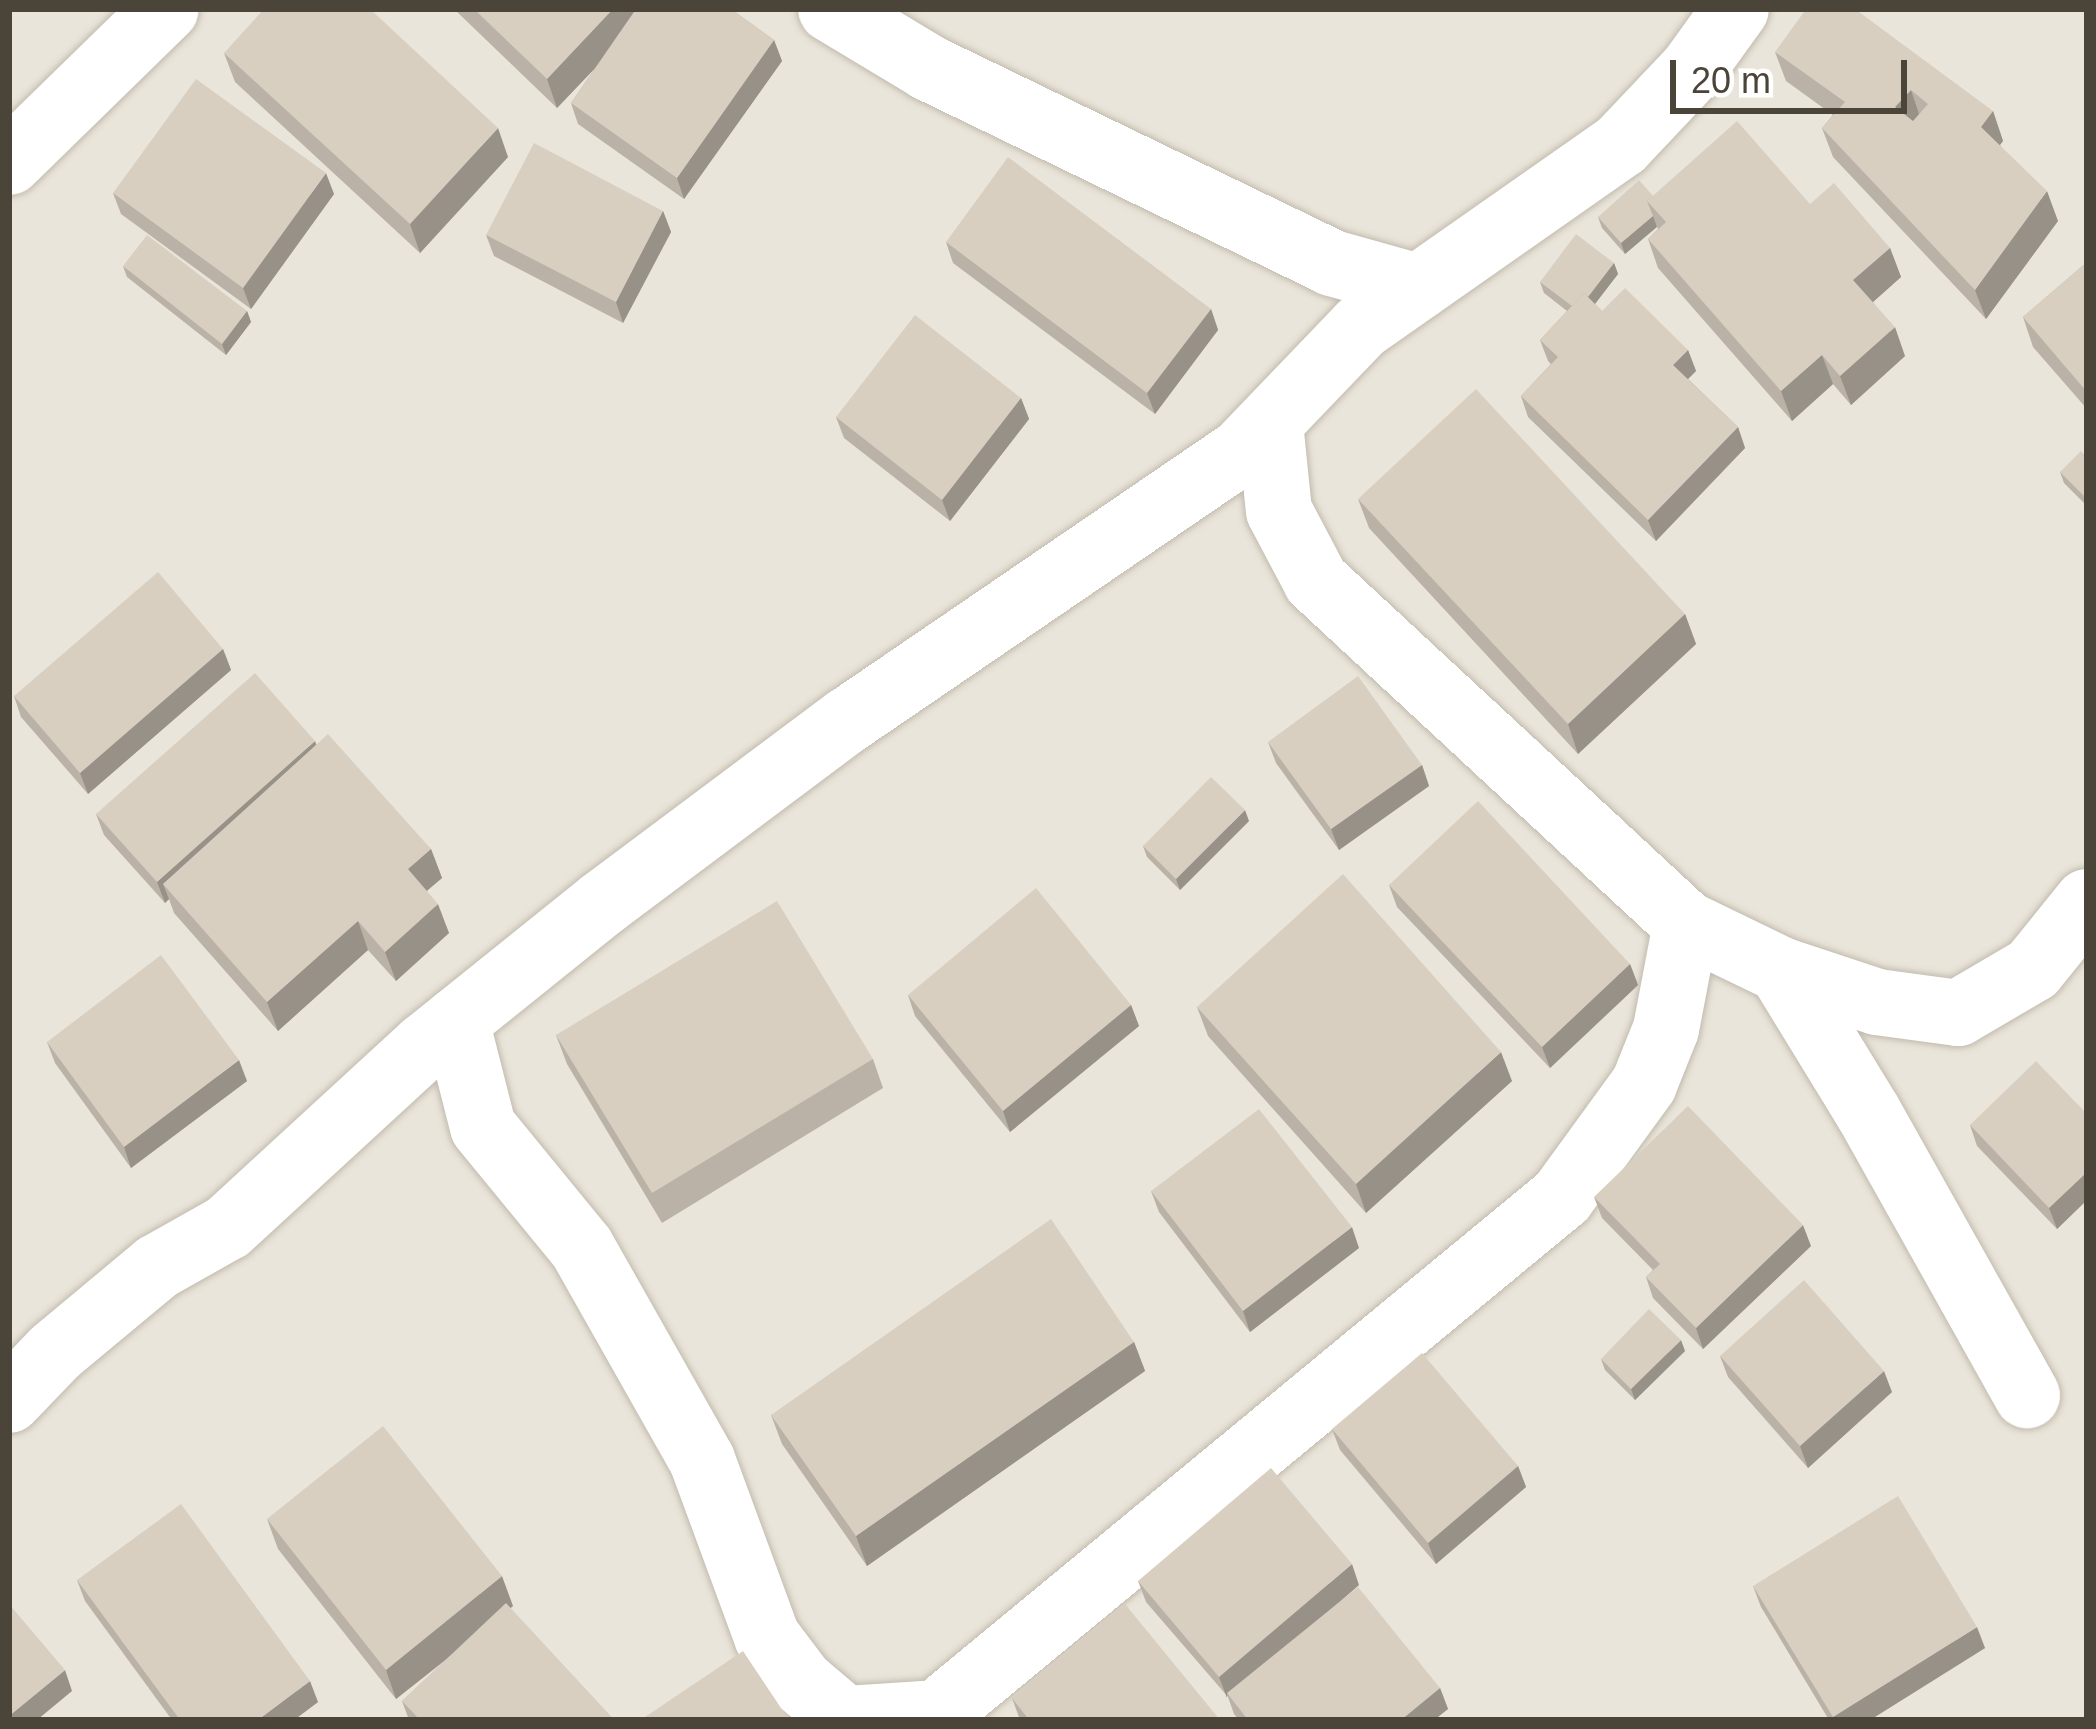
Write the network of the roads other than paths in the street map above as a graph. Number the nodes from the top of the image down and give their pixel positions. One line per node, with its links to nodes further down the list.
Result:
1 (166, 9): 4 (street)
2 (831, 9): 5 (street)
3 (1736, 9): 6 (street)
4 (9, 162)
5 (1332, 263): 6 (street); 7 (street)
6 (1418, 287): 7 (street)
7 (1360, 328): 8 (street)
8 (1270, 423): 10 (street); 12 (street)
9 (2087, 902): 11 (street)
10 (1686, 924): 11 (street); 15 (street)
11 (1781, 970): 13 (street)
12 (456, 1022): 14 (street); 15 (street)
13 (2027, 1395)
14 (9, 1400)
15 (845, 1719)

